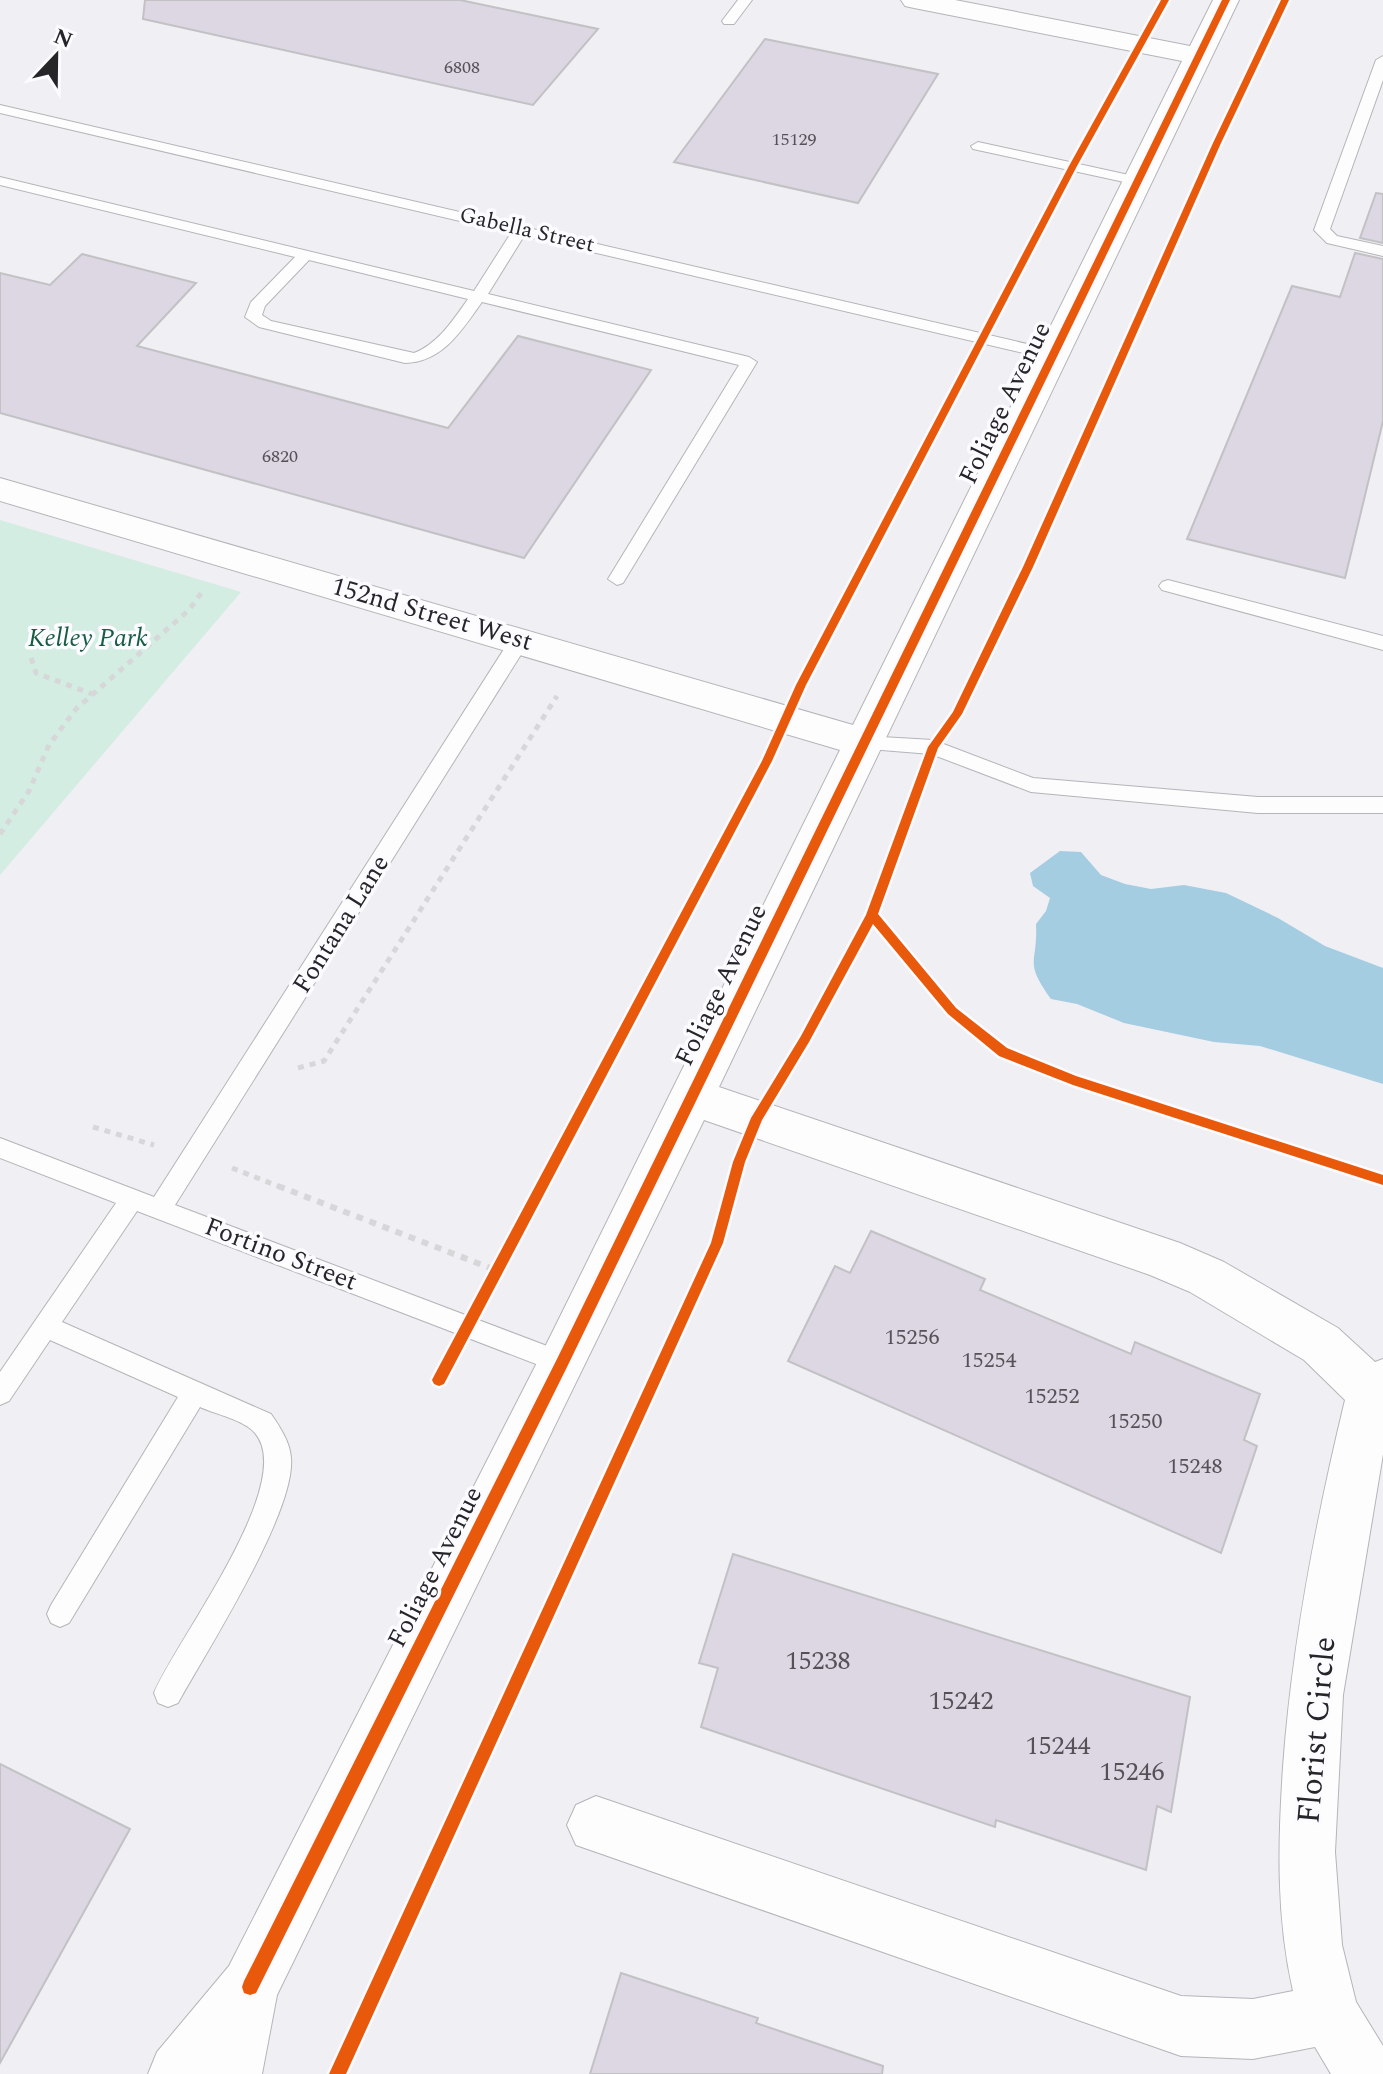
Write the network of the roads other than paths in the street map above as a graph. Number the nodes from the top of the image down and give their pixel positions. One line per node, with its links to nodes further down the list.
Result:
1 (745, 0): 4 (lane)
2 (914, 0): 5 (street)
3 (1226, 0): 5 (street, Foliage Avenue)
4 (729, 21)
5 (1200, 56): 10 (street, Foliage Avenue)
6 (1383, 60): 12 (lane)
7 (0, 109): 11 (lane, Gabella Street)
8 (978, 146): 10 (lane)
9 (0, 181): 13 (lane)
10 (1138, 181): 15 (street, Foliage Avenue)
11 (521, 229): 14 (lane); 15 (lane, Gabella Street)
12 (1383, 251)
13 (305, 255): 14 (lane); 14 (lane)
14 (478, 297): 17 (lane)
15 (1053, 355): 21 (street, Foliage Avenue)
16 (0, 489): 19 (street, 152nd Street West)
17 (617, 579)
18 (1168, 586): 20 (lane)
19 (520, 640): 21 (street, 152nd Street West); 26 (lane, Fontana Lane)
20 (1383, 643)
21 (864, 743): 22 (lane); 23 (street, Foliage Avenue)
22 (1383, 805)
23 (692, 1097): 28 (street, Foliage Avenue); 29 (street)
24 (0, 1148): 25 (lane, Fortino Street)
25 (133, 1197): 26 (lane, Fortino Street); 27 (lane)
26 (160, 1208): 28 (lane, Fortino Street)
27 (46, 1327): 30 (lane); 31 (lane)
28 (562, 1363): 35 (street, Foliage Avenue)
29 (1378, 1387): 36 (street, Florist Circle)
30 (0, 1393)
31 (194, 1393): 32 (lane); 33 (lane)
32 (60, 1614)
33 (168, 1693)
34 (596, 1825): 36 (street)
35 (250, 1987): 37 (street, Foliage Avenue); 38 (street, Foliage Avenue)
36 (1329, 2014): 39 (street, Florist Circle)
37 (179, 2074)
38 (231, 2074)
39 (1365, 2074)

